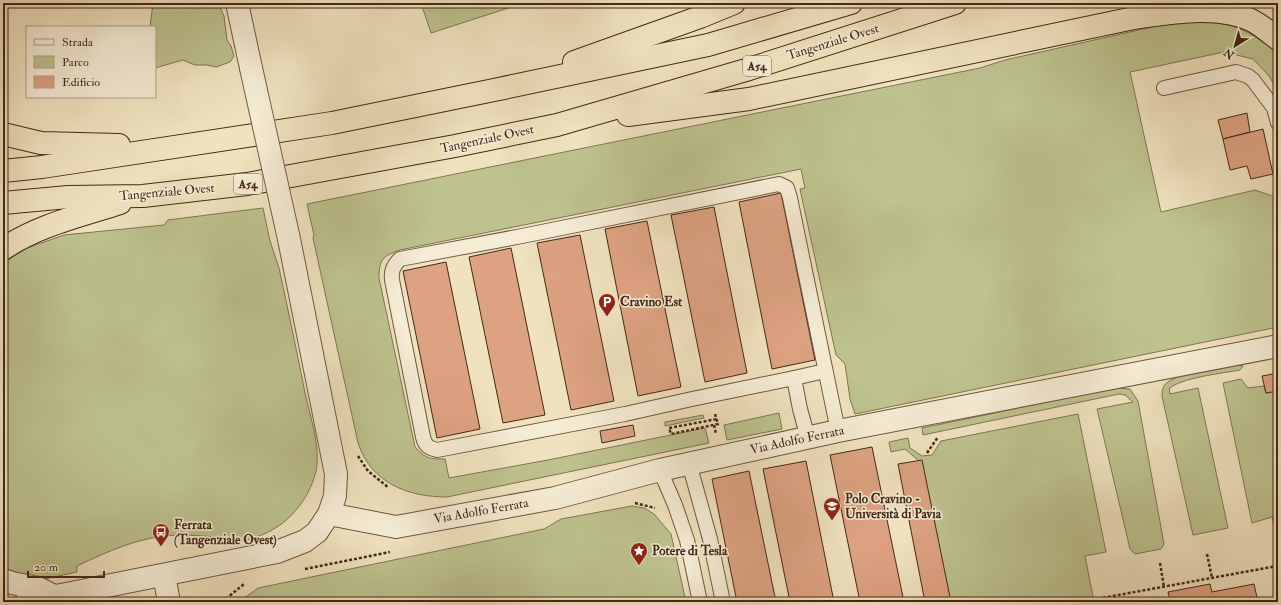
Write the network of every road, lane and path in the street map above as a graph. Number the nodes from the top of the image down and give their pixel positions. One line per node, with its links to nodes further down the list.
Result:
1 (237, 3): 26 (street, bridge)
2 (734, 3): 7 (highway)
3 (851, 3): 7 (highway)
4 (955, 3): 9 (highway, Tangenziale Ovest / A54)
5 (1278, 39): 9 (highway)
6 (1164, 88): 8 (lane)
7 (494, 90): 11 (highway)
8 (1278, 123)
9 (557, 125): 13 (highway, Tangenziale Ovest / A54)
10 (3, 134): 11 (highway)
11 (170, 147): 12 (highway)
12 (3, 171)
13 (143, 196): 14 (highway, Tangenziale Ovest / A54); 15 (highway)
14 (3, 203)
15 (3, 250)
16 (1278, 346): 20 (street, Via Adolfo Ferrata)
17 (825, 371): 18 (lane); 18 (lane); 20 (lane)
18 (794, 378): 21 (lane)
19 (718, 424): 19 (path)
20 (838, 431): 21 (street, Via Adolfo Ferrata)
21 (808, 438): 22 (street, Via Adolfo Ferrata)
22 (689, 463): 23 (street, Via Adolfo Ferrata); 42 (lane)
23 (660, 470): 26 (street, Via Adolfo Ferrata); 41 (lane)
24 (628, 504): 25 (path)
25 (658, 512)
26 (329, 514): 32 (street)
27 (392, 551): 30 (path)
28 (1207, 554): 33 (path)
29 (1160, 563): 36 (path)
30 (301, 570)
31 (1278, 571): 33 (path)
32 (164, 575): 37 (street); 39 (street)
33 (1212, 578): 36 (path)
34 (3, 580): 37 (street)
35 (245, 583): 40 (path)
36 (1164, 587): 43 (path)
37 (55, 597): 38 (street)
38 (26, 602)
39 (169, 602)
40 (222, 602)
41 (700, 602)
42 (724, 602)
43 (1102, 602)

